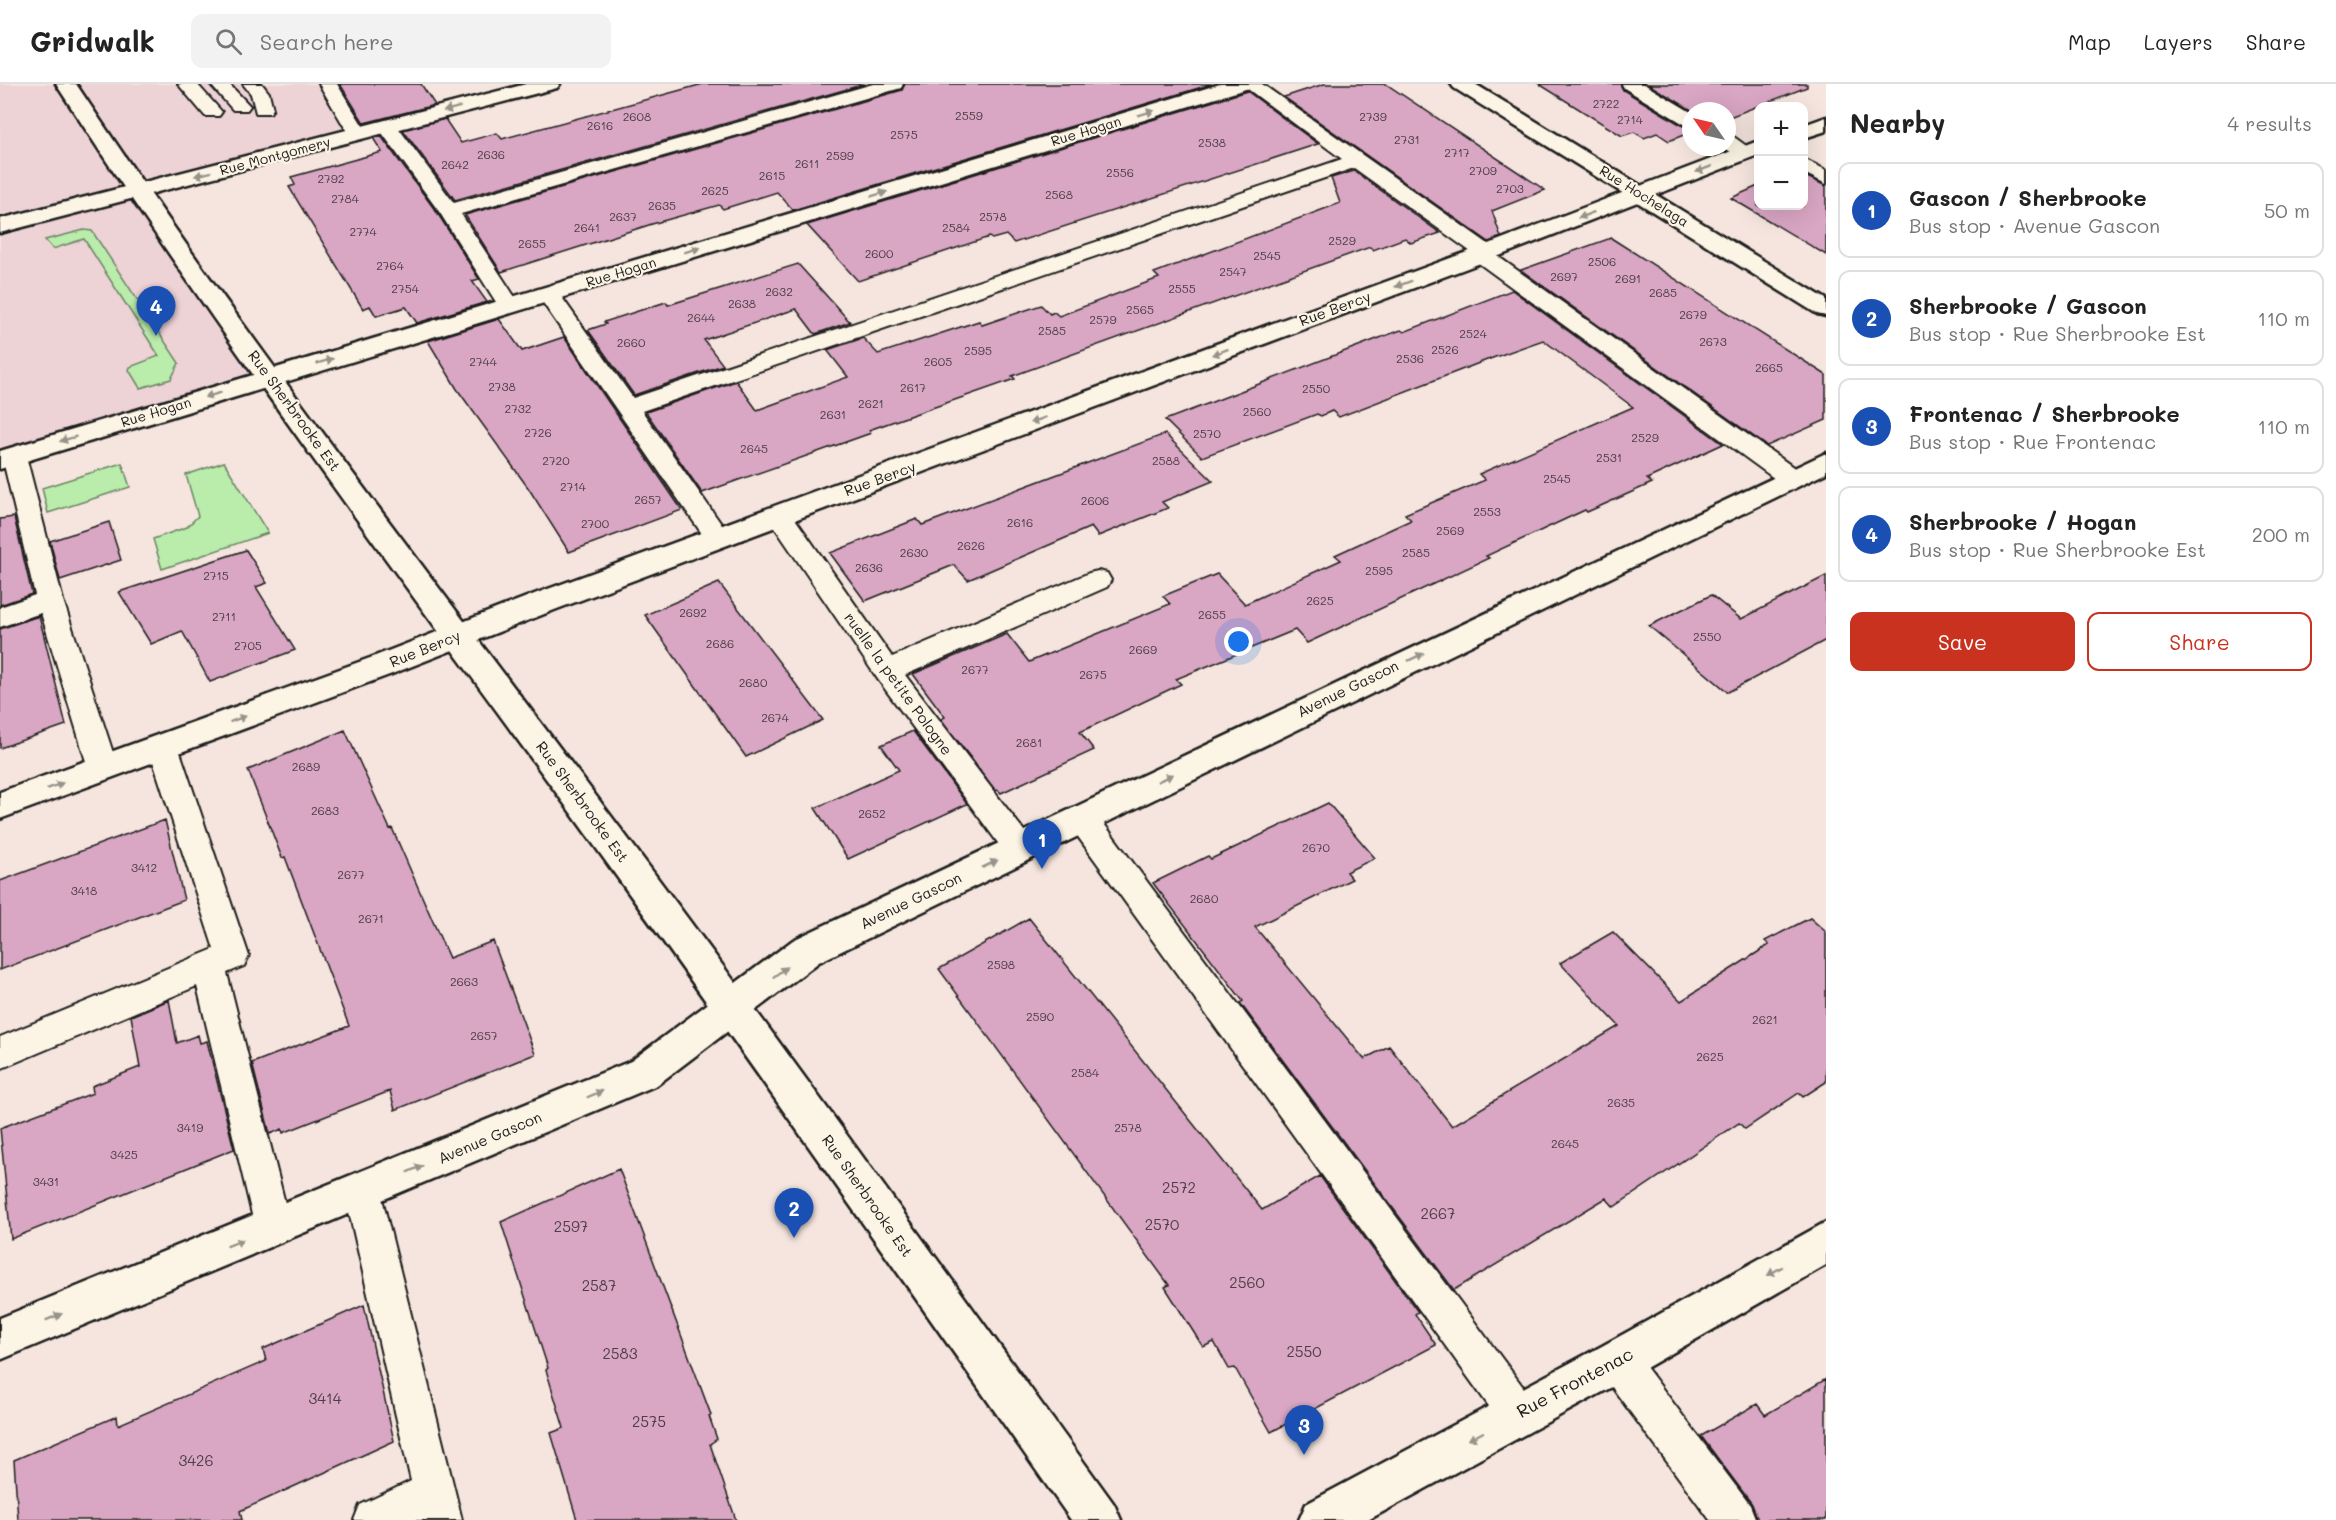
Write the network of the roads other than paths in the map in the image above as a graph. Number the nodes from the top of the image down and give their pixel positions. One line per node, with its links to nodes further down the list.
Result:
1 (66, 84): 25 (street, Rue Sherbrooke Est)
2 (187, 84): 14 (lane)
3 (219, 84): 12 (lane)
4 (252, 84): 13 (lane)
5 (328, 84): 19 (lane)
6 (550, 84): 17 (street, Rue Montgomery, one-way to 17)
7 (894, 84): 27 (lane)
8 (1242, 84): 30 (street, Rue Hogan, one-way to 8)
9 (1250, 84): 22 (lane)
10 (1461, 84): 26 (street, Rue Hochelaga)
11 (1631, 84): 15 (lane)
12 (240, 106)
13 (263, 109)
14 (212, 112)
15 (1682, 115)
16 (1826, 123): 18 (street)
17 (387, 126): 19 (street, Rue Montgomery); 27 (lane)
18 (1808, 130)
19 (358, 134): 25 (street, Rue Montgomery, one-way to 25)
20 (1736, 145): 21 (lane)
21 (1752, 151): 26 (street, Rue Bercy, one-way to 26)
22 (1358, 160): 29 (lane); 34 (lane)
23 (1808, 168): 24 (lane)
24 (1826, 178)
25 (136, 191): 28 (street, Rue Montgomery); 33 (street, Rue Sherbrooke Est)
26 (1640, 194): 29 (street, Rue Bercy, one-way to 29); 32 (street, Rue Hochelaga)
27 (449, 211): 31 (lane)
28 (0, 226)
29 (1484, 254): 37 (lane); 38 (street, Rue Bercy, one-way to 38)
30 (548, 294): 31 (street, Rue Hogan); 34 (lane)
31 (509, 305): 33 (street, Rue Hogan, one-way to 31)
32 (1826, 309)
33 (269, 378): 35 (street, Rue Hogan, one-way to 35); 43 (street, Rue Sherbrooke Est)
34 (628, 408): 39 (lane)
35 (7, 458): 41 (lane)
36 (1826, 462): 37 (street, Avenue Gascon)
37 (1791, 478): 48 (street, Avenue Gascon, one-way to 37)
38 (780, 516): 39 (street, Rue Bercy); 44 (lane, ruelle la petite Pologne)
39 (718, 538): 43 (street, Rue Bercy)
40 (1098, 580): 44 (lane)
41 (50, 600): 42 (lane); 46 (lane)
42 (0, 617)
43 (458, 635): 45 (street, Rue Bercy, one-way to 43); 51 (street, Rue Sherbrooke Est)
44 (887, 671): 49 (lane, ruelle la petite Pologne)
45 (163, 746): 46 (street, Rue Bercy); 50 (lane)
46 (103, 768): 47 (street, Rue Bercy, one-way to 46)
47 (0, 806)
48 (1082, 818): 49 (street, Avenue Gascon); 58 (lane)
49 (1020, 849): 51 (street, Avenue Gascon, one-way to 49)
50 (209, 966): 52 (lane); 54 (lane)
51 (733, 1007): 53 (street, Avenue Gascon, one-way to 51); 61 (street, Rue Sherbrooke Est)
52 (0, 1053)
53 (362, 1191): 54 (street, Avenue Gascon); 59 (lane)
54 (273, 1227): 56 (street, Avenue Gascon, one-way to 54)
55 (1826, 1242): 57 (street, Rue Frontenac, one-way to 57)
56 (0, 1339)
57 (1617, 1361): 58 (street, Rue Frontenac); 63 (lane)
58 (1518, 1413): 62 (street, Rue Frontenac, one-way to 62)
59 (437, 1506): 60 (lane)
60 (375, 1520)
61 (1098, 1520)
62 (1322, 1520)
63 (1735, 1520)

